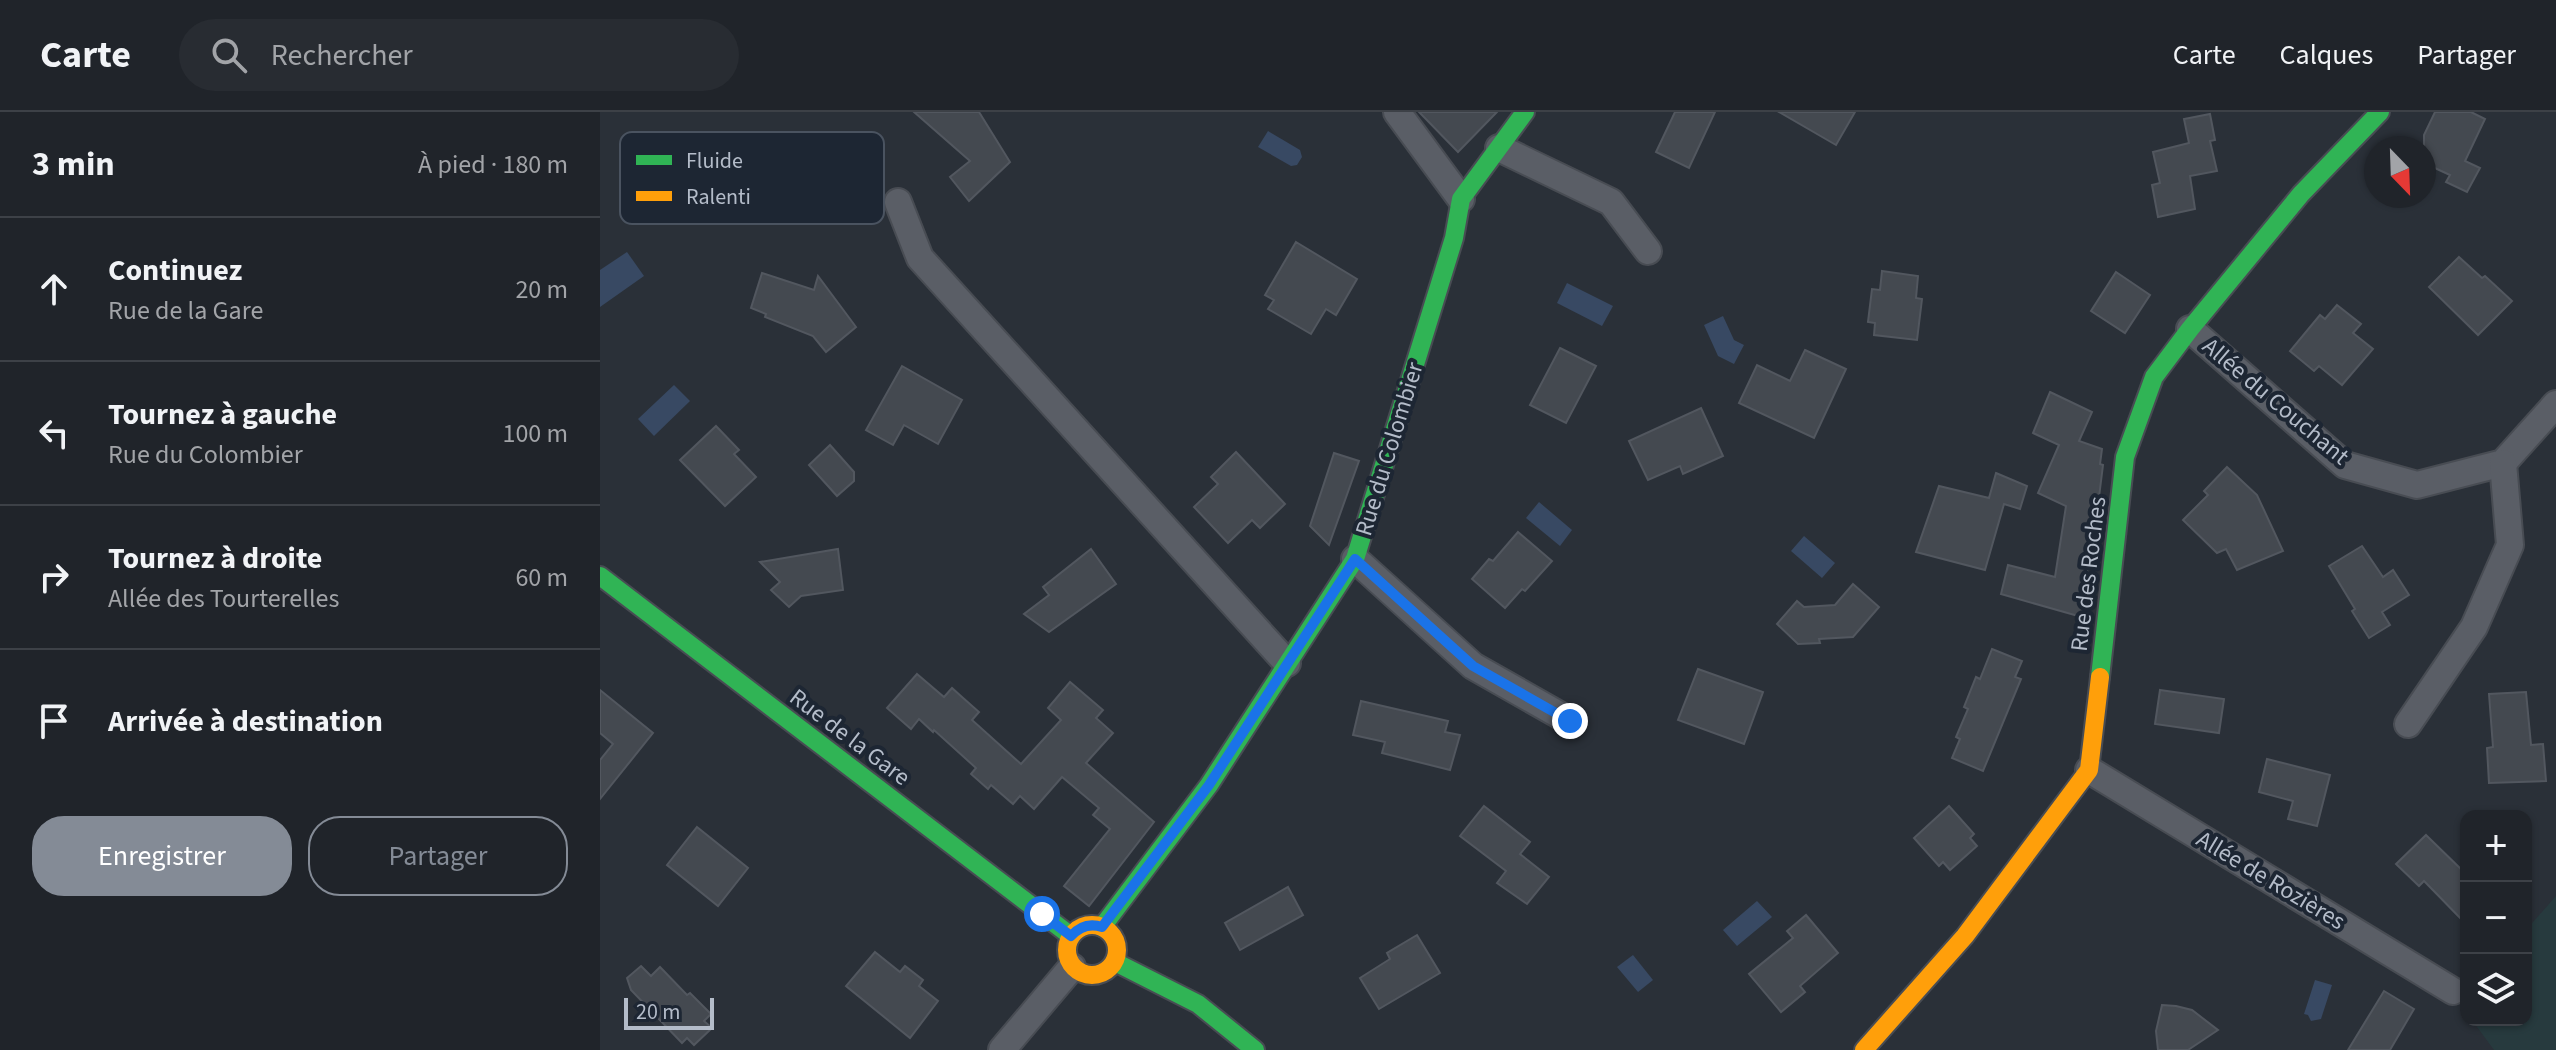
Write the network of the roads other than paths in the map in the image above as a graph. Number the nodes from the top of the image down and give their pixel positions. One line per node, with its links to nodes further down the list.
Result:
1 (1397, 112): 5 (street)
2 (1525, 112): 4 (street, Rue du Colombier)
3 (2380, 112): 8 (street, Rue des Roches)
4 (1499, 148): 5 (street, Rue du Colombier); 7 (street)
5 (1461, 199): 11 (street, Rue du Colombier)
6 (898, 202): 13 (street)
7 (1648, 251)
8 (2190, 329): 10 (street, Allée du Couchant); 16 (street, Rue des Roches)
9 (2556, 404): 10 (street)
10 (2503, 463): 15 (street)
11 (1355, 559): 13 (street, Rue du Colombier); 14 (street)
12 (600, 576): 18 (street, Rue de la Gare)
13 (1287, 663): 17 (street, Rue du Colombier)
14 (1570, 721)
15 (2408, 724)
16 (2089, 770): 21 (street, Allée de Rozières); 24 (street)
17 (1102, 927): 18 (street); 19 (street)
18 (1071, 936): 20 (street)
19 (1115, 962): 20 (street); 23 (street)
20 (1072, 967): 22 (street)
21 (2453, 991)
22 (1002, 1050)
23 (1255, 1050)
24 (1864, 1050)

